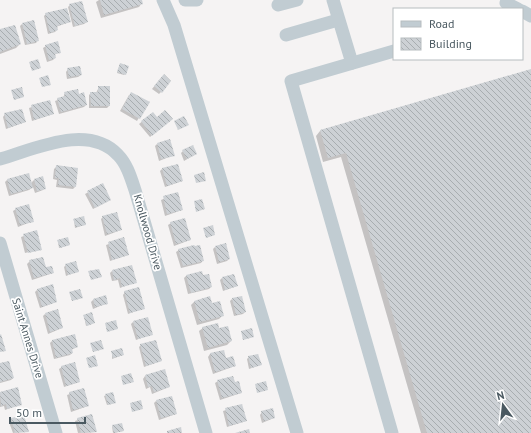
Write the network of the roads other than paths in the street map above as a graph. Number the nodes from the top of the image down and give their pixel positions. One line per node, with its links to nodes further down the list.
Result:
1 (163, 0): 17 (street)
2 (185, 0): 3 (street)
3 (197, 0)
4 (297, 0): 7 (street)
5 (333, 0): 9 (street)
6 (504, 4): 8 (street)
7 (278, 5)
8 (515, 8)
9 (338, 20): 10 (street); 12 (street)
10 (286, 35)
11 (393, 51): 12 (street)
12 (352, 63): 18 (street)
13 (0, 159): 16 (street, Knollwood Drive)
14 (0, 243): 15 (street, Saint Annes Drive)
15 (56, 433)
16 (206, 433)
17 (297, 433)
18 (392, 433)

